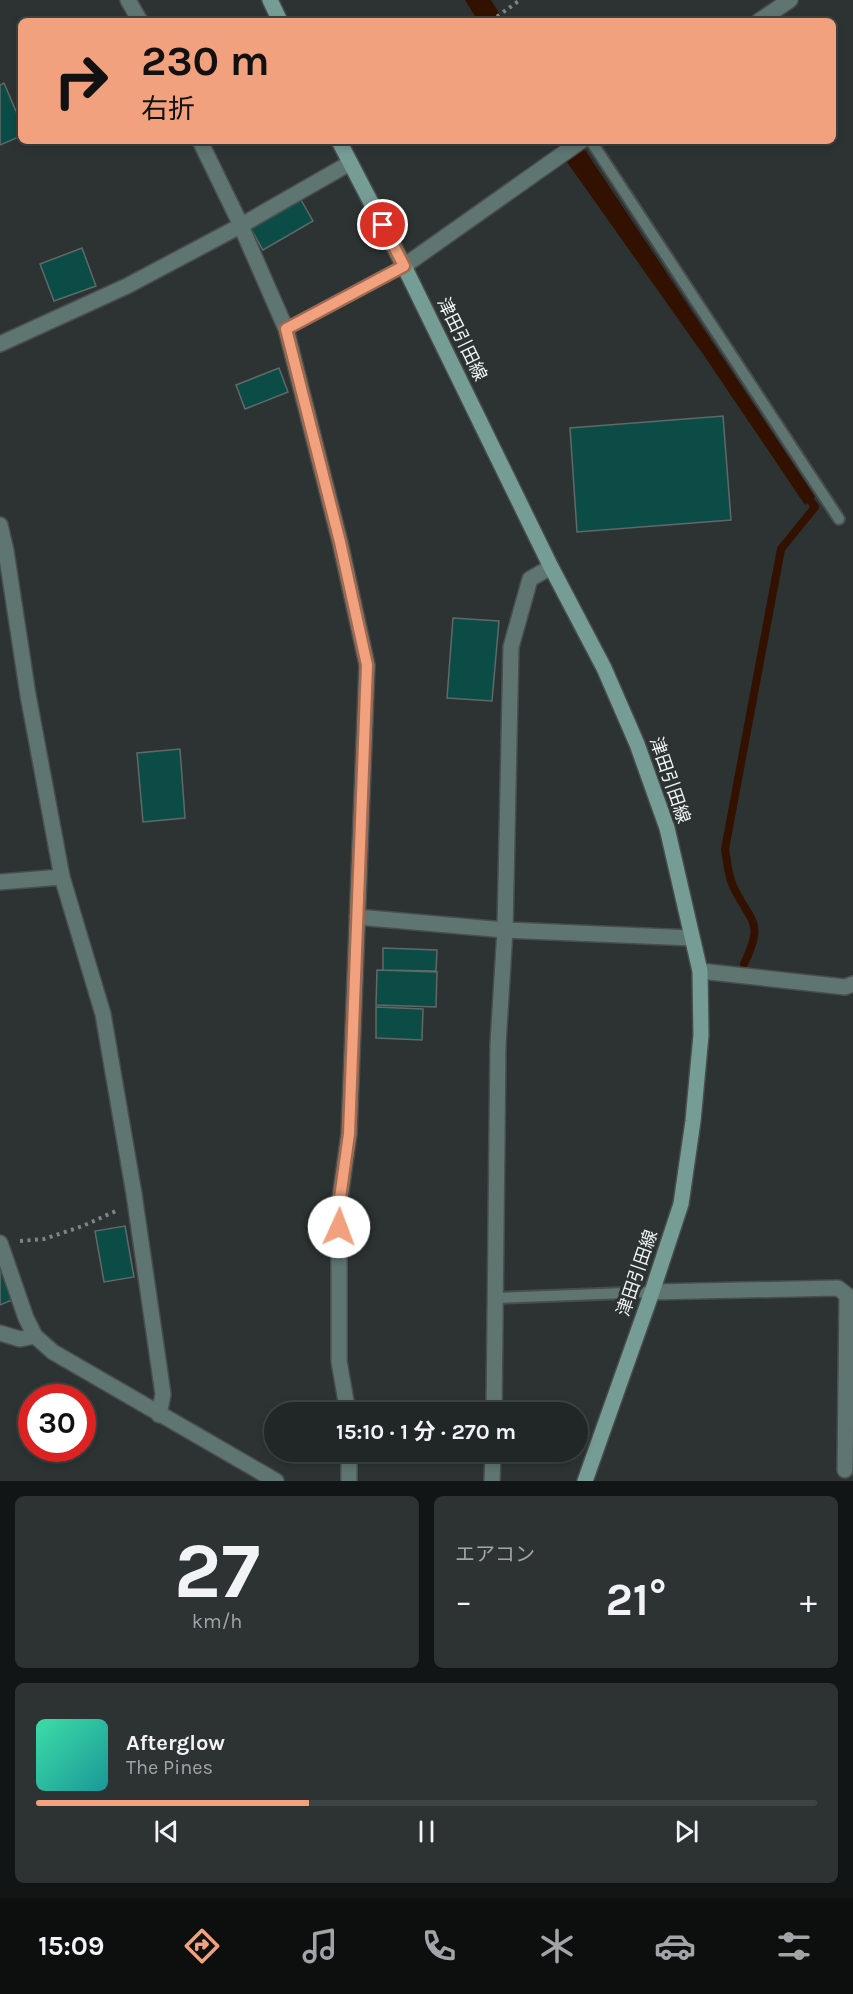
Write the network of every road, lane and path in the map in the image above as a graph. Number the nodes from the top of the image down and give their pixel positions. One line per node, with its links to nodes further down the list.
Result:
1 (128, 0): 5 (street)
2 (270, 0): 6 (main road)
3 (520, 0): 7 (path)
4 (790, 0): 8 (street)
5 (138, 18)
6 (279, 18)
7 (495, 18)
8 (763, 18)
9 (201, 144): 14 (street)
10 (340, 144): 13 (main road, 津田引田線)
11 (577, 144): 15 (street)
12 (593, 144): 18 (lane)
13 (350, 164): 14 (street); 15 (main road, 津田引田線)
14 (240, 226): 16 (street); 17 (street)
15 (404, 266): 16 (lane); 20 (main road, 津田引田線)
16 (286, 329): 23 (street)
17 (0, 344)
18 (839, 519)
19 (0, 525): 21 (street)
20 (551, 567): 24 (street); 25 (main road, 津田引田線)
21 (62, 878): 22 (street); 28 (street)
22 (0, 882)
23 (357, 916): 24 (street); 34 (street)
24 (505, 930): 25 (street); 31 (street)
25 (692, 938): 26 (main road, 津田引田線)
26 (700, 971): 27 (street); 30 (main road, 津田引田線)
27 (853, 984)
28 (136, 1205): 29 (path); 36 (street)
29 (0, 1243): 33 (street)
30 (652, 1292): 31 (lane); 39 (street); 43 (main road, 津田引田線)
31 (496, 1298): 35 (street)
32 (0, 1333): 33 (street)
33 (35, 1336): 36 (street)
34 (346, 1402)
35 (494, 1402)
36 (159, 1415): 40 (street)
37 (349, 1462): 41 (street)
38 (493, 1462): 42 (street)
39 (844, 1470)
40 (276, 1481)
41 (349, 1481)
42 (492, 1481)
43 (585, 1481)

